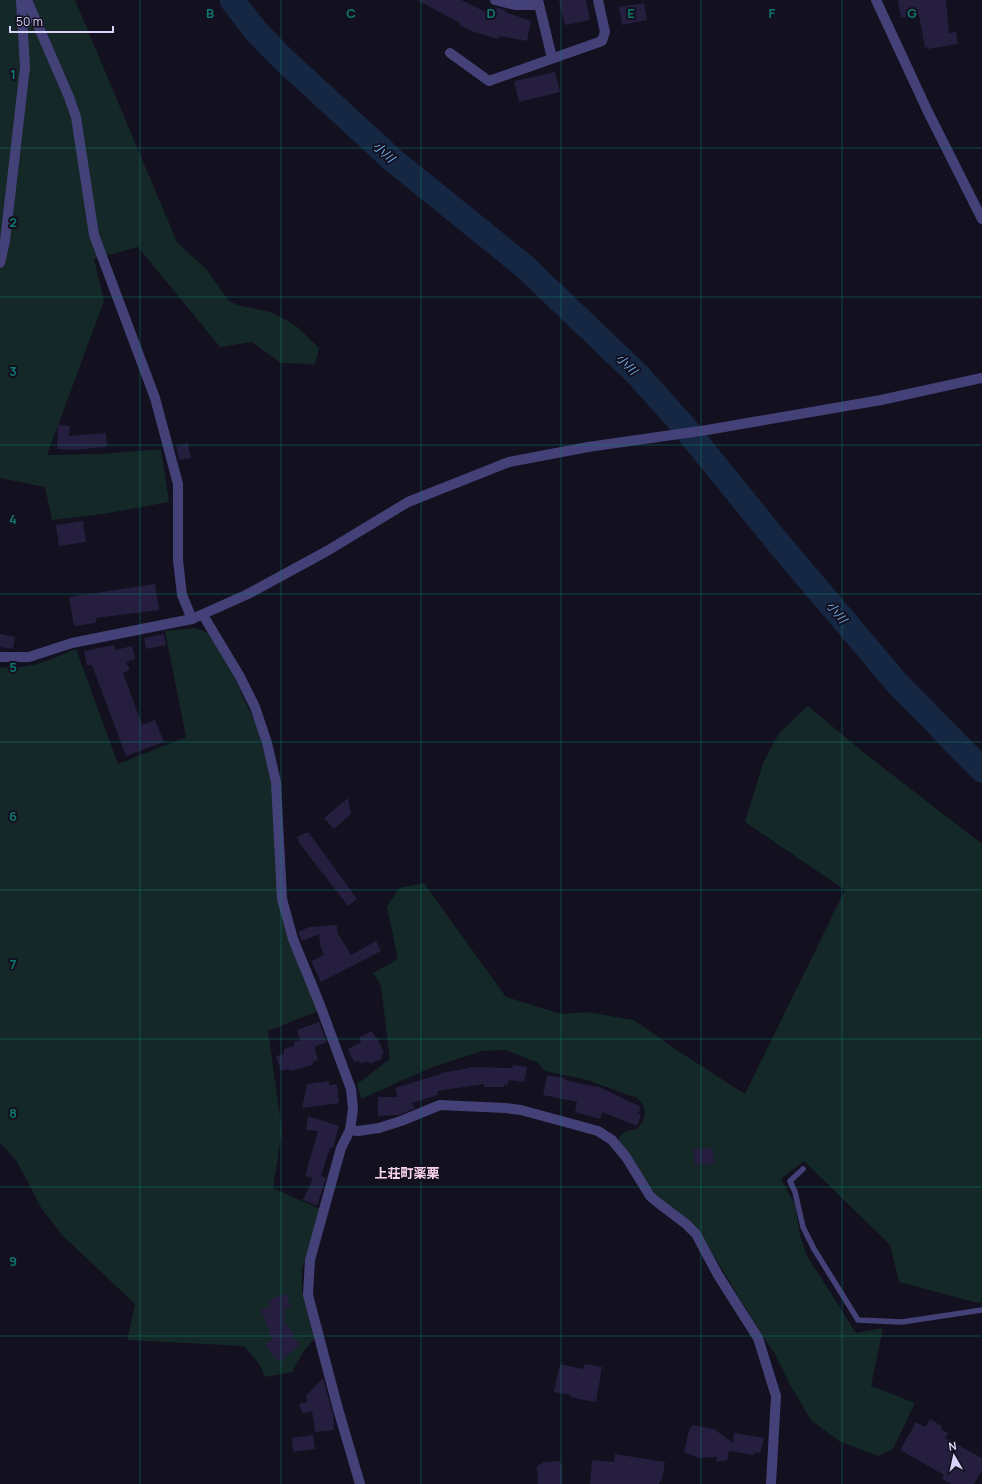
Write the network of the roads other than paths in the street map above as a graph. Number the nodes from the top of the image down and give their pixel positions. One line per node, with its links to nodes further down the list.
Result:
1 (21, 0): 10 (street)
2 (27, 0): 13 (street)
3 (495, 0): 6 (street)
4 (598, 0): 8 (street)
5 (876, 0): 9 (street)
6 (539, 2): 8 (street)
7 (450, 53): 8 (street)
8 (552, 58)
9 (982, 219)
10 (0, 263)
11 (982, 378): 12 (street)
12 (203, 615): 13 (street); 15 (street)
13 (192, 619): 14 (street)
14 (0, 657)
15 (350, 1130): 18 (street); 19 (street)
16 (803, 1169): 17 (lane)
17 (982, 1310)
18 (360, 1484)
19 (771, 1484)

